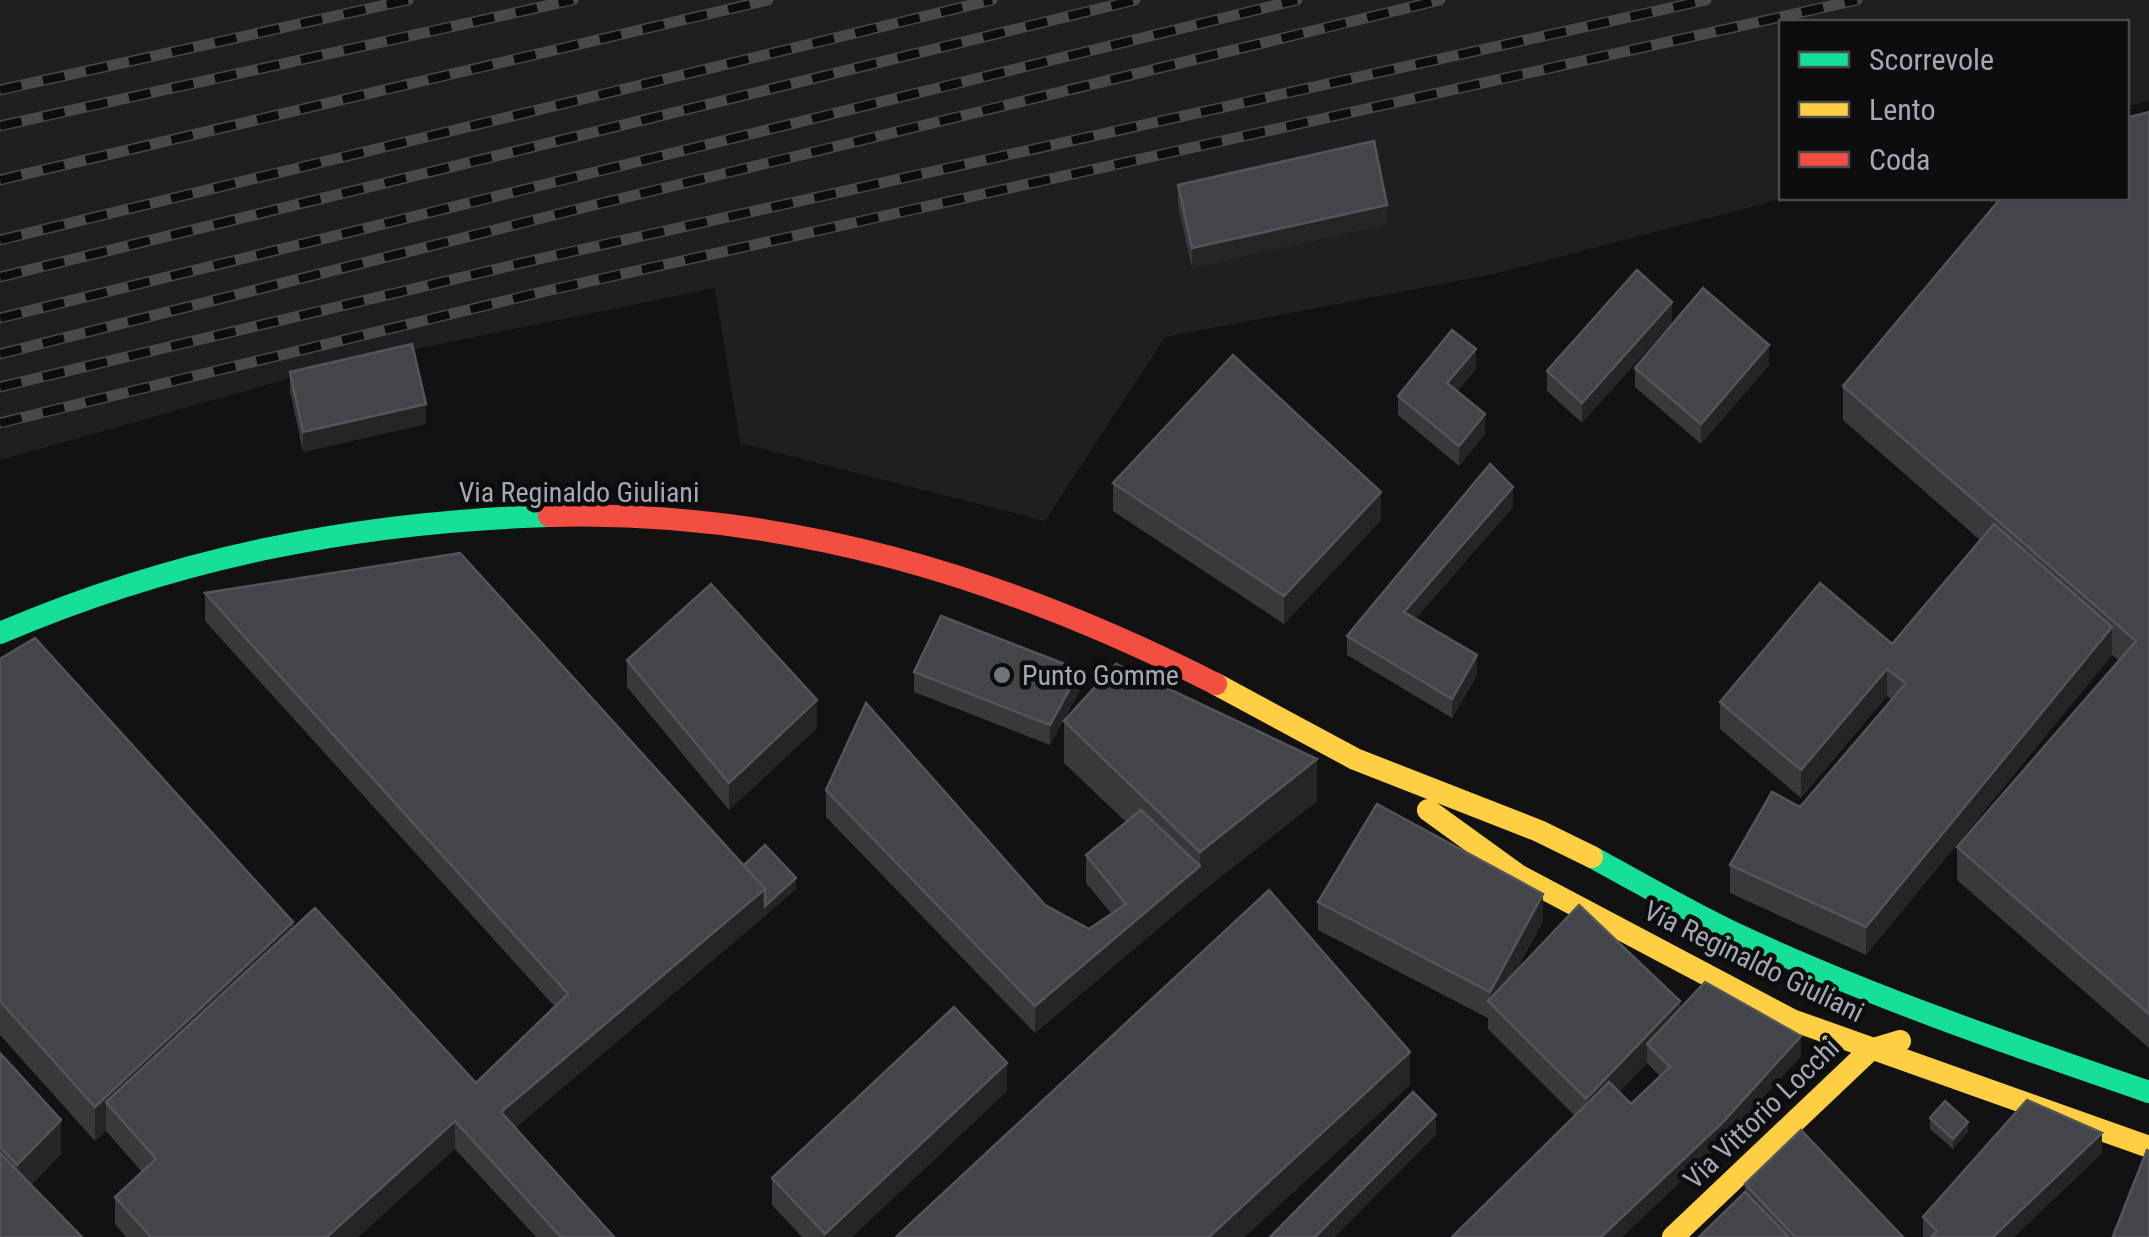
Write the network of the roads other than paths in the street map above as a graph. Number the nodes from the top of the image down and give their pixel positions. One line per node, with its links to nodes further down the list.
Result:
1 (0, 634): 2 (main road, Via Reginaldo Giuliani)
2 (1365, 764): 3 (main road, Via Reginaldo Giuliani); 4 (main road, Via Reginaldo Giuliani)
3 (1953, 1025): 4 (main road, Via Vittorio Locchi); 5 (main road, Via Reginaldo Giuliani)
4 (1870, 1050): 6 (main road, Via Reginaldo Giuliani); 7 (main road, Via Vittorio Locchi)
5 (2149, 1092)
6 (2149, 1147)
7 (1674, 1237)

